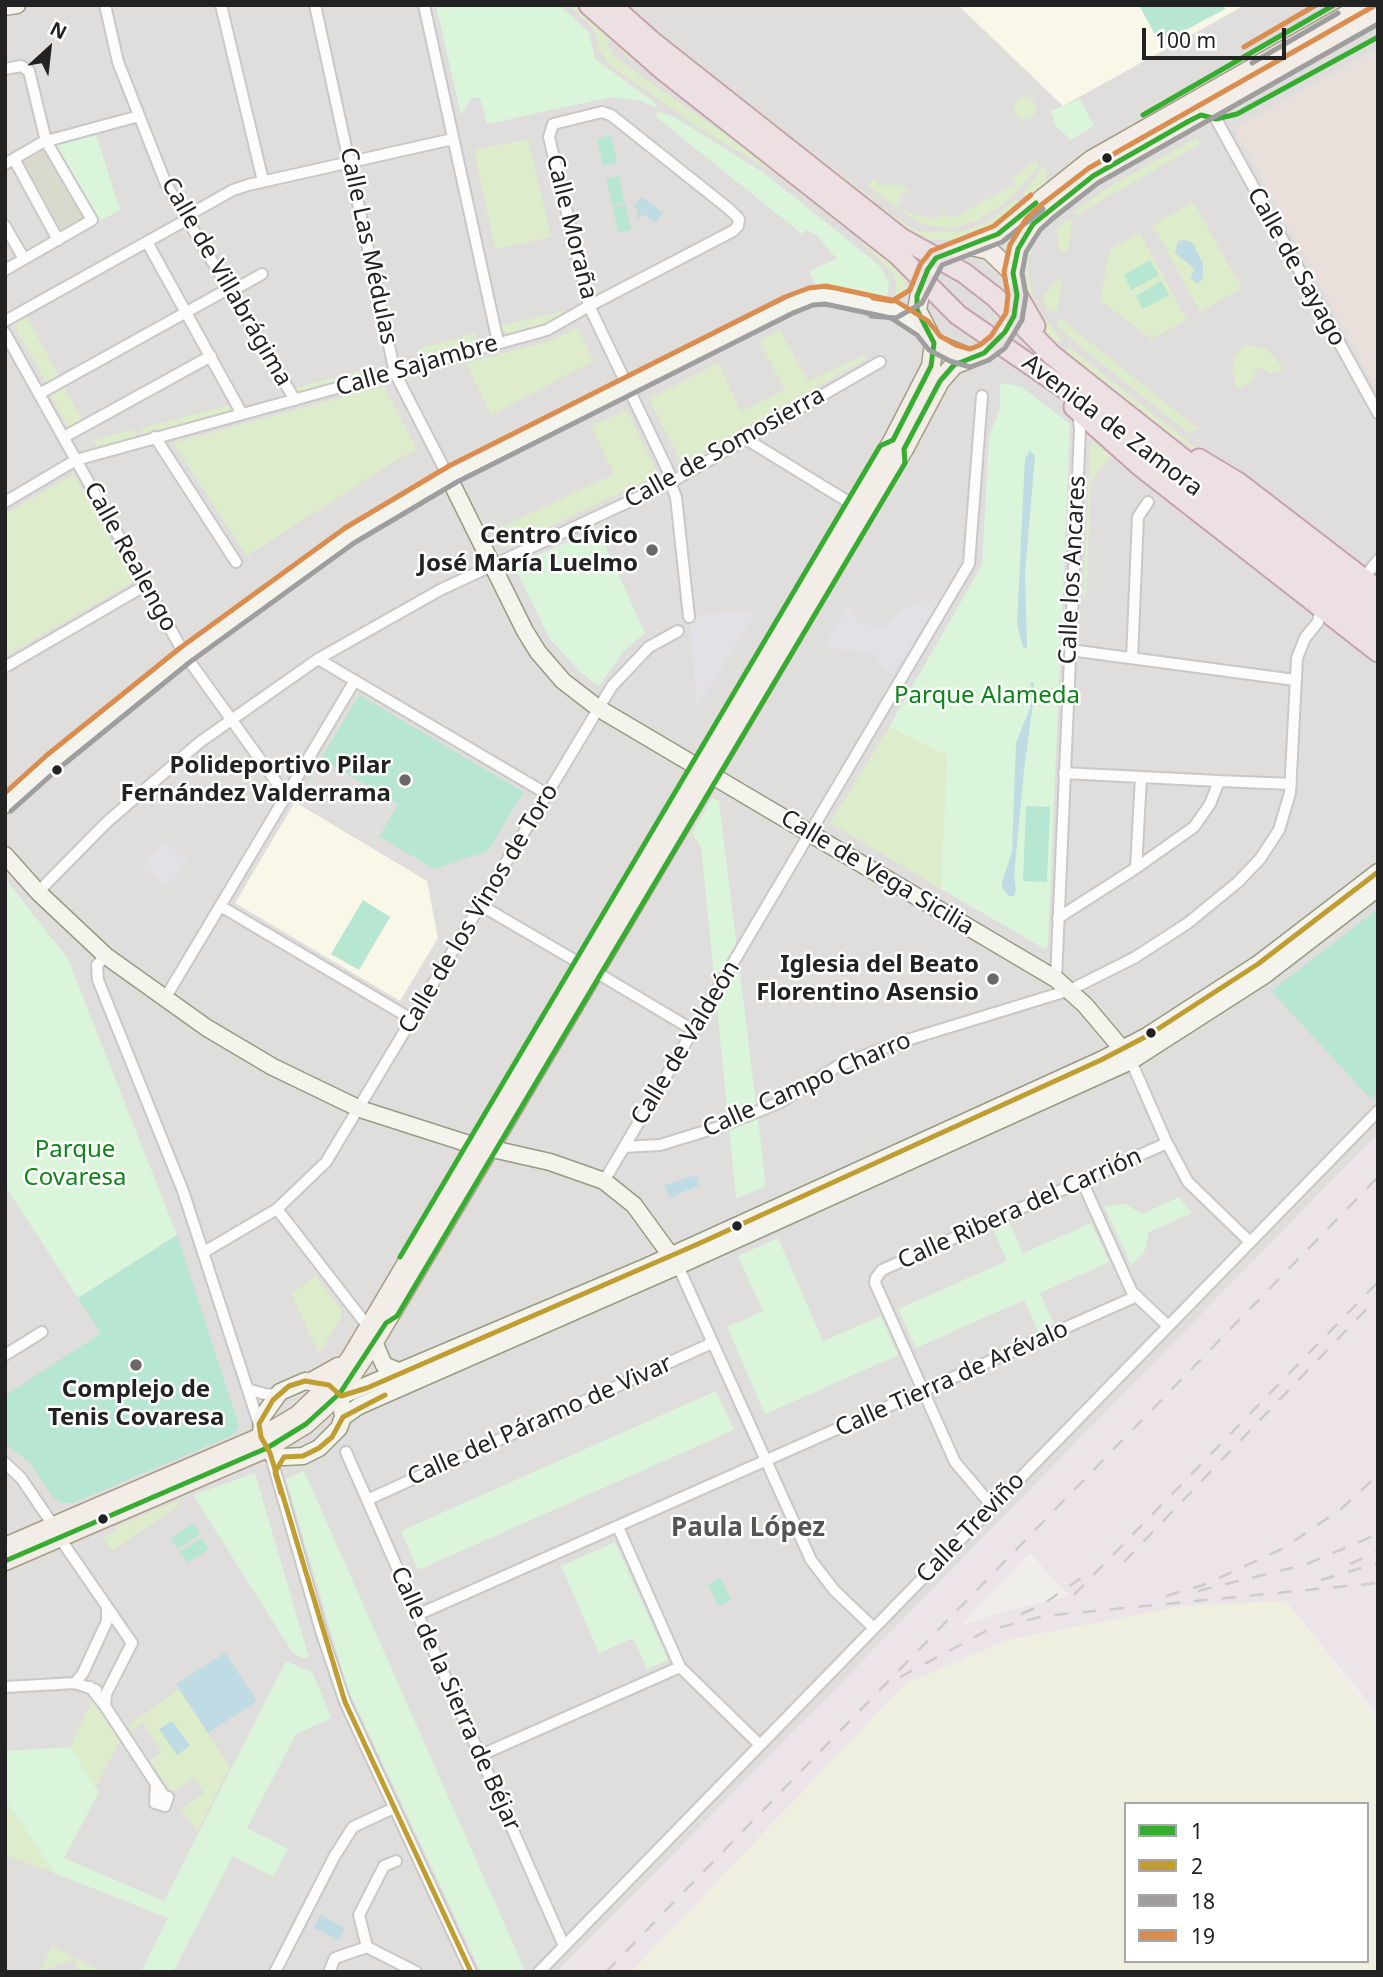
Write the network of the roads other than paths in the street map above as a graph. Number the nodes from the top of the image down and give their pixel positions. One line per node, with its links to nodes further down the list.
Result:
1 (17, 5): 9 (street)
2 (105, 5): 12 (street, Calle de Villabrágima)
3 (221, 5): 18 (street)
4 (315, 5): 17 (street, Calle Las Médulas)
5 (424, 5): 14 (street)
6 (589, 5): 30 (highway, Avenida de Zamora)
7 (611, 5): 25 (highway, Avenida de Zamora)
8 (1364, 5): 24 (main road)
9 (5, 8)
10 (1378, 14): 28 (main road)
11 (5, 69): 15 (street)
12 (139, 116): 15 (street); 19 (street, Calle de Villabrágima)
13 (1216, 119): 54 (street, Calle de Sayago)
14 (453, 139): 17 (street); 40 (street)
15 (46, 141): 16 (street); 22 (street)
16 (9, 162): 22 (street)
17 (350, 162): 18 (street); 46 (street, Calle Las Médulas)
18 (263, 181): 19 (street)
19 (185, 218): 23 (street); 31 (street, Calle de Villabrágima)
20 (5, 226): 26 (street)
21 (738, 226): 33 (street, Calle Sajambre); 33 (street, Calle Moraña)
22 (58, 240): 26 (street)
23 (147, 242): 35 (street); 37 (street)
24 (971, 246): 25 (main road); 28 (main road)
25 (936, 258): 30 (main road); 36 (highway, Avenida de Zamora)
26 (24, 259): 27 (street)
27 (5, 270)
28 (1013, 273): 32 (main road)
29 (262, 274): 31 (street)
30 (920, 289): 34 (street); 38 (main road); 41 (highway, Avenida de Zamora)
31 (229, 290): 35 (street); 52 (street, Calle de Villabrágima)
32 (1017, 295): 36 (main road); 48 (highway)
33 (589, 306): 40 (street, Calle Sajambre); 49 (street, Calle Moraña)
34 (894, 310): 38 (street); 49 (street)
35 (187, 312): 43 (street); 50 (street)
36 (1014, 316): 41 (main road); 48 (highway, Avenida de Zamora)
37 (5, 321)
38 (923, 328): 42 (main road)
39 (5, 333): 50 (street, Calle Realengo)
40 (498, 342): 46 (street, Calle Sajambre)
41 (998, 342): 44 (main road); 47 (highway, Avenida de Zamora)
42 (934, 343): 44 (main road); 65 (main road)
43 (211, 356): 55 (street); 58 (street)
44 (970, 358): 87 (main road)
45 (880, 362): 59 (street, Calle de Somosierra)
46 (395, 373): 52 (street, Calle Sajambre); 61 (street, Calle Las Médulas)
47 (1046, 374): 53 (highway); 67 (highway, Avenida de Zamora)
48 (1087, 380): 56 (highway, Avenida de Zamora)
49 (628, 388): 61 (street); 62 (street, Calle Moraña)
50 (39, 394): 58 (street, Calle Realengo)
51 (982, 396): 95 (street, Calle de Valdeón)
52 (295, 400): 55 (street, Calle Sajambre)
53 (1078, 412): 72 (highway); 77 (street, Calle los Ancares)
54 (1378, 413)
55 (242, 414): 57 (street, Calle Sajambre)
56 (1147, 428): 67 (highway, Avenida de Zamora); 70 (highway)
57 (155, 437): 60 (street, Calle Sajambre); 68 (street)
58 (64, 438): 60 (street, Calle Realengo)
59 (746, 439): 62 (street, Calle de Somosierra); 65 (street)
60 (76, 460): 63 (street, Calle Sajambre); 71 (street, Calle Realengo)
61 (448, 476): 69 (street, Calle de Vega Sicilia); 79 (street)
62 (672, 482): 69 (street, Calle de Somosierra); 74 (street, Calle Moraña)
63 (5, 502)
64 (1148, 502): 80 (street)
65 (855, 506): 87 (main road)
66 (1378, 560): 70 (street)
67 (1300, 561): 73 (highway, Avenida de Zamora); 76 (highway, Avenida de Zamora)
68 (236, 562)
69 (492, 565): 81 (street, Calle de Somosierra); 85 (street, Calle de Vega Sicilia)
70 (1370, 584)
71 (146, 585): 79 (street, Calle Realengo); 82 (street)
72 (1321, 607): 78 (highway); 83 (street, Calle Campo Charro)
73 (1378, 613)
74 (689, 617)
75 (678, 631): 85 (street, Calle de los Vinos de Toro)
76 (1378, 631)
77 (1069, 650): 80 (street); 88 (street, Calle los Ancares)
78 (1378, 652)
79 (185, 654): 86 (street, Calle Realengo); 94 (street)
80 (1132, 658): 83 (street)
81 (318, 659): 84 (street); 86 (street, Calle de Somosierra)
82 (5, 667)
83 (1295, 680): 91 (street, Calle Campo Charro)
84 (354, 681): 92 (street); 93 (street)
85 (598, 708): 87 (street, Calle de Vega Sicilia); 92 (street, Calle de los Vinos de Toro)
86 (231, 718): 93 (street, Calle Realengo); 100 (street, Calle de Somosierra)
87 (705, 770): 95 (street, Calle de Vega Sicilia); 105 (main road)
88 (1064, 774): 89 (street); 103 (street, Calle los Ancares)
89 (1141, 777): 90 (street); 97 (street)
90 (1219, 780): 91 (street); 97 (street)
91 (1291, 784): 107 (street, Calle Campo Charro)
92 (547, 794): 101 (street, Calle de los Vinos de Toro)
93 (287, 797): 102 (street)
94 (5, 805)
95 (811, 833): 106 (street, Calle de Vega Sicilia); 110 (street, Calle de Valdeón)
96 (5, 855): 100 (street)
97 (1136, 868): 103 (street)
98 (1378, 872): 111 (street)
99 (1377, 890): 111 (street)
100 (38, 892): 104 (street)
101 (482, 906): 105 (street); 109 (street, Calle de los Vinos de Toro)
102 (222, 907): 108 (street); 109 (street)
103 (1058, 918): 106 (street, Calle los Ancares)
104 (106, 956): 108 (street); 121 (street)
105 (587, 968): 110 (street); 115 (main road)
106 (1056, 979): 107 (street, Calle de Vega Sicilia)
107 (1070, 990): 111 (street, Calle de Vega Sicilia); 116 (street, Calle Campo Charro)
108 (164, 1000): 112 (street)
109 (413, 1020): 112 (street, Calle de los Vinos de Toro)
110 (693, 1030): 116 (street, Calle de Valdeón)
111 (1127, 1055): 114 (street); 122 (street)
112 (360, 1109): 115 (street); 119 (street, Calle de los Vinos de Toro)
113 (1378, 1111): 120 (street, Calle Treviño)
114 (1167, 1143): 118 (street, Calle Ribera del Carrión); 120 (street)
115 (482, 1147): 117 (street); 126 (main road)
116 (624, 1147): 117 (street, Calle de Valdeón)
117 (604, 1181): 122 (street)
118 (1082, 1181): 123 (street); 133 (street, Calle Ribera del Carrión)
119 (277, 1209): 121 (street, Calle de los Vinos de Toro); 126 (street)
120 (1249, 1241): 124 (street, Calle Treviño)
121 (204, 1252): 131 (street)
122 (676, 1261): 127 (street); 129 (street); 134 (street)
123 (1137, 1296): 124 (street); 133 (street, Calle Tierra de Arévalo)
124 (1167, 1325): 140 (street, Calle Treviño)
125 (42, 1332): 128 (street)
126 (371, 1335): 129 (street); 130 (main road); 130 (main road)
127 (712, 1343): 138 (street); 139 (street, Calle del Páramo de Vivar)
128 (5, 1355)
129 (403, 1373): 130 (street)
130 (331, 1389): 132 (street); 134 (street); 135 (main road)
131 (250, 1390): 132 (street); 135 (street)
132 (280, 1392): 135 (street)
133 (923, 1392): 138 (street, Calle Tierra de Arévalo); 140 (street)
134 (343, 1417): 135 (street)
135 (268, 1444): 142 (main road); 155 (street)
136 (346, 1452): 139 (street, Calle de la Sierra de Béjar)
137 (5, 1462): 142 (street)
138 (767, 1462): 141 (street, Calle Tierra de Arévalo); 147 (street)
139 (367, 1500): 146 (street, Calle de la Sierra de Béjar)
140 (993, 1507): 147 (street, Calle Treviño)
141 (618, 1527): 146 (street, Calle Tierra de Arévalo); 148 (street)
142 (56, 1531): 143 (main road); 144 (main road); 145 (street)
143 (5, 1547)
144 (5, 1561)
145 (107, 1607): 149 (street); 151 (street)
146 (417, 1615): 153 (street, Calle de la Sierra de Béjar)
147 (874, 1628): 152 (street, Calle Treviño)
148 (680, 1667): 152 (street); 153 (street)
149 (75, 1683): 150 (street); 151 (street)
150 (5, 1687)
151 (106, 1700): 154 (street)
152 (760, 1745): 157 (street, Calle Treviño)
153 (481, 1755): 157 (street, Calle de la Sierra de Béjar)
154 (158, 1790)
155 (394, 1808): 159 (street); 162 (street)
156 (396, 1861): 158 (street)
157 (564, 1946): 163 (street, Calle Treviño)
158 (367, 1947): 160 (street); 161 (street)
159 (275, 1972)
160 (329, 1972)
161 (416, 1972)
162 (471, 1972)
163 (539, 1972)

